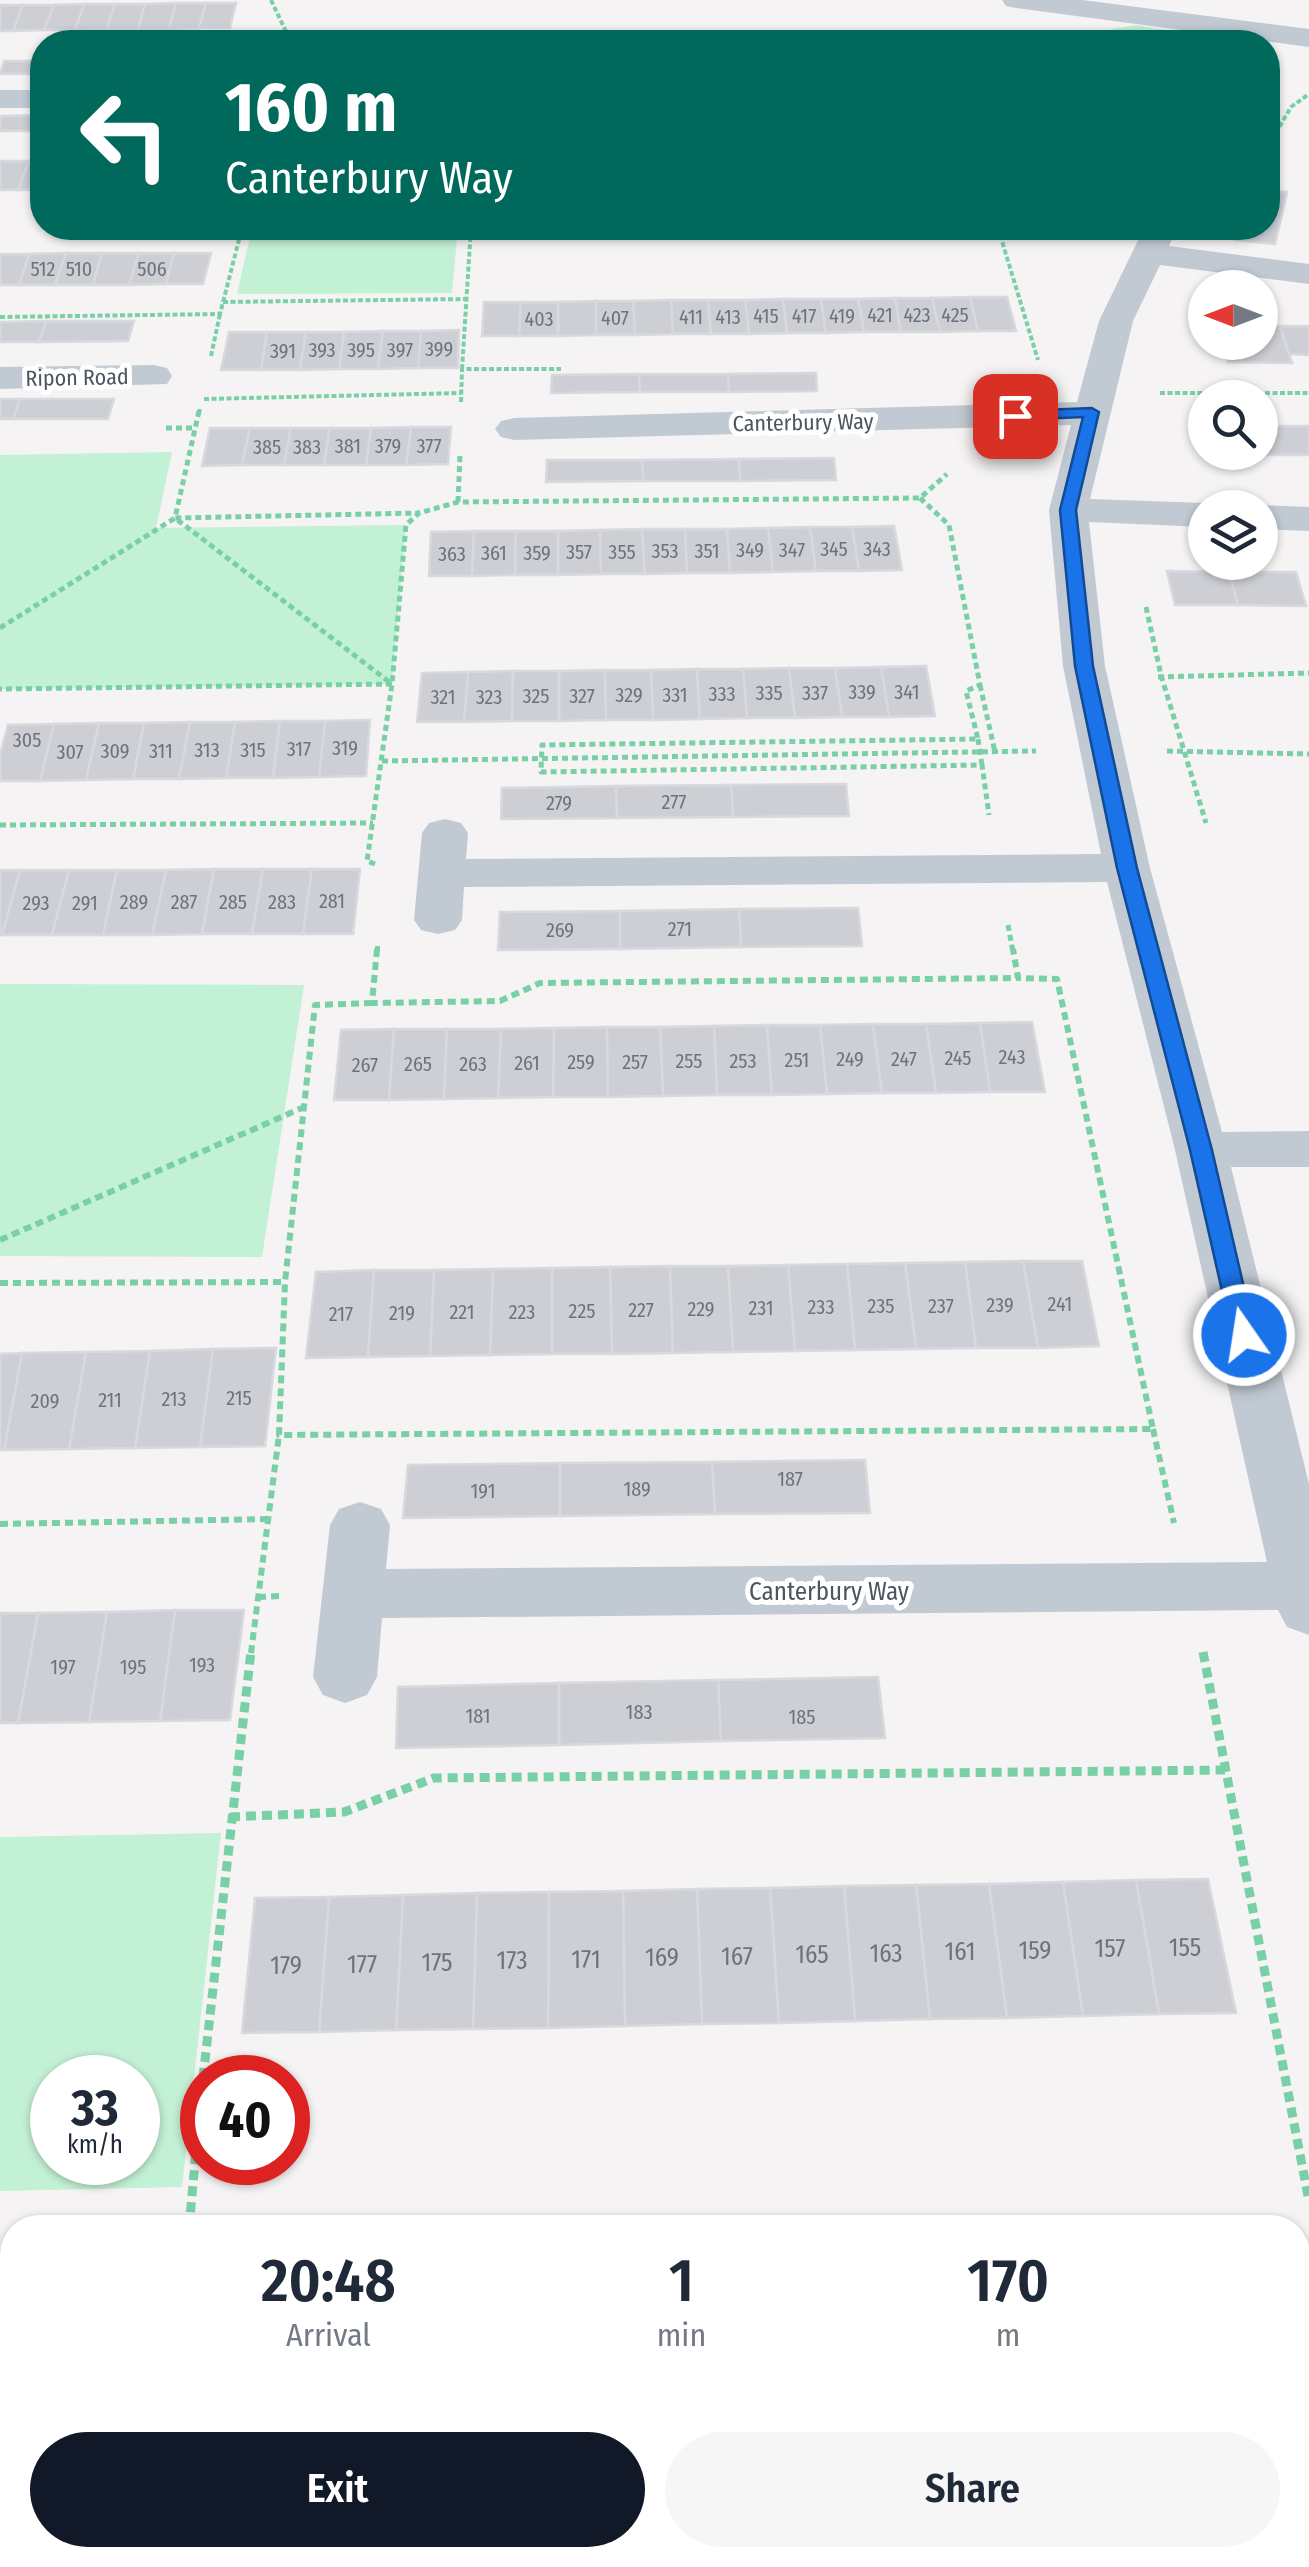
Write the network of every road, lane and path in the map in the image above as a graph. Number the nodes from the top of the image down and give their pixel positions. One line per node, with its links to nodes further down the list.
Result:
1 (271, 0): 4 (path)
2 (1016, 0): 3 (street)
3 (1099, 9): 5 (street); 6 (street)
4 (286, 30)
5 (1086, 30)
6 (1254, 30)
7 (1309, 94): 10 (path)
8 (30, 98): 9 (street)
9 (0, 99)
10 (1280, 126)
11 (239, 240): 17 (path)
12 (470, 240): 16 (path)
13 (1002, 240): 22 (path)
14 (1154, 240): 15 (street, Canterbury Way); 30 (street, Canterbury Way)
15 (1308, 253)
16 (467, 299): 17 (path); 21 (path)
17 (224, 302): 18 (path)
18 (220, 314): 19 (path); 20 (path)
19 (0, 317)
20 (210, 360)
21 (462, 369)
22 (1042, 372)
23 (157, 375): 24 (street, Ripon Road)
24 (0, 378)
25 (205, 387): 29 (path)
26 (461, 393): 29 (path)
27 (1144, 393): 28 (path)
28 (1309, 393)
29 (203, 398): 37 (path)
30 (1092, 412): 31 (street, Canterbury Way); 34 (street, Canterbury Way)
31 (938, 419): 32 (street, Canterbury Way); 33 (path)
32 (513, 430)
33 (920, 498): 35 (path); 43 (path)
34 (1068, 510): 36 (street); 56 (street, Canterbury Way)
35 (419, 513): 37 (path); 42 (path)
36 (1188, 514)
37 (175, 518): 40 (path); 42 (path)
38 (1278, 518): 39 (street)
39 (1309, 519)
40 (0, 628)
41 (1309, 673): 49 (path)
42 (392, 684): 44 (path)
43 (980, 685): 45 (path); 48 (path)
44 (0, 689)
45 (978, 739): 51 (path); 51 (path, bridge)
46 (1042, 751): 48 (path)
47 (1165, 751): 49 (path)
48 (995, 752): 51 (path)
49 (1185, 752): 50 (path); 54 (path)
50 (1309, 754)
51 (541, 759): 52 (path)
52 (382, 760)
53 (373, 823): 55 (path)
54 (1206, 823)
55 (0, 824)
56 (1127, 868): 57 (street); 62 (street, Canterbury Way)
57 (438, 920)
58 (1018, 978): 66 (path)
59 (372, 1003): 60 (path)
60 (304, 1107): 63 (path); 64 (path)
61 (1309, 1149): 62 (street)
62 (1201, 1150): 71 (street, Canterbury Way)
63 (0, 1240)
64 (285, 1282): 65 (path); 67 (path)
65 (0, 1283)
66 (1153, 1430): 67 (path); 72 (path)
67 (279, 1435): 68 (path)
68 (268, 1519): 69 (path); 76 (path)
69 (0, 1524)
70 (360, 1526): 73 (street)
71 (1304, 1577): 72 (street, Canterbury Way)
72 (1188, 1588): 73 (street, Canterbury Way); 75 (path)
73 (355, 1594): 74 (street)
74 (345, 1677)
75 (1226, 1770): 76 (path); 79 (path)
76 (230, 1818): 77 (path)
77 (205, 2055)
78 (192, 2185): 80 (path)
79 (1309, 2201)
80 (189, 2215)

